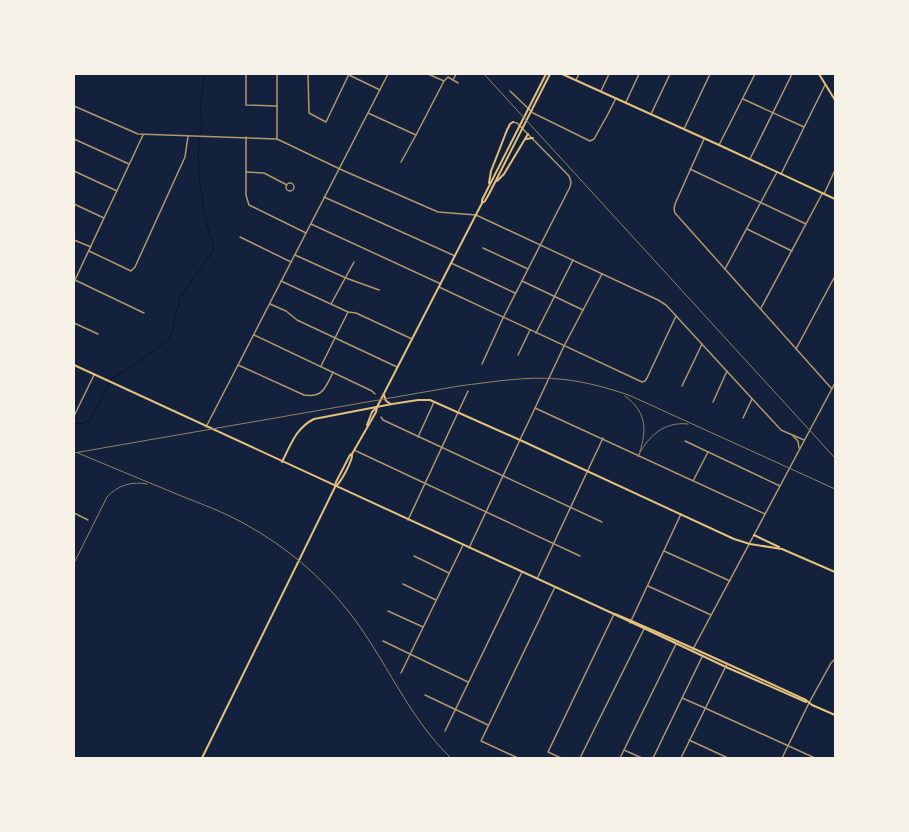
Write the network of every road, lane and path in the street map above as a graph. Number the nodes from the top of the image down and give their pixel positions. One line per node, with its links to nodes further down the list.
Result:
1 (246, 74): 33 (street)
2 (277, 74): 33 (street)
3 (308, 74): 4 (street)
4 (349, 74): 24 (street)
5 (388, 74): 24 (street)
6 (428, 74): 21 (street)
7 (456, 74): 19 (street)
8 (546, 74): 31 (main road)
9 (550, 74): 31 (main road)
10 (562, 74): 20 (main road)
11 (579, 74): 20 (street)
12 (609, 74): 26 (street)
13 (639, 74): 30 (street)
14 (670, 74): 36 (street)
15 (710, 74): 39 (street)
16 (754, 74): 28 (street)
17 (792, 74): 35 (street)
18 (820, 75): 23 (main road)
19 (453, 80): 21 (street); 22 (street)
20 (576, 80): 26 (main road)
21 (444, 81): 43 (street)
22 (458, 83)
23 (825, 85): 29 (main road); 38 (street)
24 (380, 90): 34 (street)
25 (510, 91): 27 (street)
26 (601, 91): 27 (main road)
27 (616, 98): 30 (main road)
28 (743, 98): 35 (street); 51 (street)
29 (835, 100)
30 (626, 102): 36 (main road)
31 (533, 104): 40 (main road)
32 (74, 106): 42 (street)
33 (277, 106): 49 (street)
34 (368, 113): 43 (street); 55 (street)
35 (774, 113): 38 (street); 52 (street)
36 (651, 114): 39 (main road)
37 (513, 122): 41 (street); 64 (main road)
38 (804, 127): 61 (street)
39 (684, 128): 47 (main road)
40 (518, 133): 62 (main road); 64 (main road)
41 (528, 134): 46 (street); 50 (main road)
42 (143, 135): 44 (street); 54 (street)
43 (416, 135): 53 (street)
44 (188, 136): 45 (street); 83 (street)
45 (246, 137): 49 (street); 59 (street)
46 (533, 138): 50 (main road); 80 (street)
47 (704, 138): 51 (main road); 56 (street)
48 (74, 139): 54 (street)
49 (277, 139): 55 (street)
50 (525, 140): 62 (main road)
51 (719, 145): 52 (main road)
52 (750, 160): 60 (main road)
53 (401, 162)
54 (129, 164): 65 (street)
55 (339, 168): 67 (street); 72 (street)
56 (690, 169): 69 (street); 92 (street)
57 (835, 170): 66 (street)
58 (74, 171): 65 (street)
59 (246, 172): 63 (street); 77 (street)
60 (777, 172): 61 (main road); 69 (street)
61 (781, 174): 66 (main road)
62 (494, 183): 70 (main road)
63 (287, 185)
64 (489, 187): 70 (main road)
65 (117, 192): 73 (street)
66 (823, 193): 68 (main road); 75 (street)
67 (324, 197): 74 (street); 86 (street)
68 (835, 199)
69 (761, 201): 75 (street); 76 (street)
70 (482, 203): 72 (main road)
71 (74, 204): 73 (street)
72 (476, 215): 80 (street); 86 (main road)
73 (104, 218): 81 (street)
74 (311, 224): 77 (street); 99 (street)
75 (806, 224): 84 (street)
76 (747, 229): 84 (street); 92 (street)
77 (306, 233): 85 (street)
78 (240, 237): 88 (street)
79 (74, 240): 81 (street)
80 (540, 245): 87 (street); 91 (street)
81 (91, 247): 83 (street)
82 (483, 248): 91 (street)
83 (89, 251): 96 (street)
84 (792, 251): 106 (street)
85 (295, 254): 88 (street); 95 (street)
86 (455, 256): 90 (main road)
87 (573, 260): 93 (street); 103 (street)
88 (291, 262): 97 (street)
89 (354, 262): 95 (street)
90 (451, 263): 99 (main road); 102 (street)
91 (528, 269): 98 (street)
92 (725, 269): 106 (street)
93 (602, 274): 107 (street); 110 (street)
94 (835, 276): 121 (street)
95 (346, 278): 101 (street); 105 (street)
96 (74, 281): 109 (street)
97 (281, 281): 104 (street); 105 (street)
98 (522, 281): 102 (street); 103 (street)
99 (440, 284): 100 (main road)
100 (439, 287): 111 (street); 118 (main road)
101 (379, 290)
102 (516, 293): 111 (street)
103 (554, 296): 107 (street); 114 (street)
104 (270, 304): 116 (street); 117 (street)
105 (331, 304): 108 (street)
106 (761, 308): 121 (street)
107 (583, 310): 120 (street)
108 (348, 312): 117 (street); 118 (street)
109 (144, 313)
110 (676, 316): 119 (street); 120 (street)
111 (503, 318): 113 (street); 123 (street)
112 (74, 323): 115 (street)
113 (530, 330): 114 (street); 122 (street)
114 (536, 333): 120 (street)
115 (98, 334)
116 (254, 335): 125 (street); 126 (street)
117 (335, 338): 126 (street); 127 (street)
118 (412, 339): 127 (main road)
119 (702, 344): 128 (street); 132 (street)
120 (564, 346): 142 (street)
121 (796, 349): 133 (street)
122 (518, 355)
123 (482, 364)
124 (74, 365): 130 (main road)
125 (238, 365): 129 (street); 147 (street)
126 (321, 366): 129 (street)
127 (397, 367): 136 (main road)
128 (727, 371): 137 (street); 139 (street)
129 (333, 372): 135 (street)
130 (94, 375): 144 (street); 147 (main road)
131 (835, 383): 133 (street)
132 (682, 386)
133 (832, 389): 152 (street)
134 (468, 390): 143 (street)
135 (375, 394)
136 (384, 394): 140 (main road); 141 (main road)
137 (752, 399): 146 (street); 148 (street)
138 (434, 402): 140 (main road); 143 (main road); 149 (street)
139 (713, 402)
140 (392, 404): 141 (main road)
141 (377, 407): 155 (main road); 158 (main road)
142 (535, 408): 150 (street); 151 (street)
143 (458, 412): 151 (main road); 154 (street)
144 (74, 416)
145 (381, 417): 149 (street)
146 (743, 418)
147 (206, 427): 158 (main road)
148 (792, 434): 152 (street); 156 (street)
149 (418, 437): 154 (street)
150 (603, 438): 159 (street); 161 (street)
151 (520, 440): 159 (main road); 160 (street)
152 (804, 440): 156 (street)
153 (685, 441): 157 (street)
154 (442, 448): 160 (street); 162 (street)
155 (354, 450): 162 (street); 164 (main road)
156 (799, 450): 163 (street)
157 (708, 452): 161 (street); 163 (street)
158 (282, 462): 164 (main road)
159 (587, 471): 165 (street); 168 (main road)
160 (503, 476): 165 (street); 166 (street)
161 (693, 481): 169 (street)
162 (425, 484): 166 (street); 171 (street)
163 (780, 486): 169 (street)
164 (335, 487): 171 (main road); 218 (main road)
165 (570, 507): 172 (street); 174 (street)
166 (485, 512): 174 (street); 177 (street)
167 (74, 513): 170 (street)
168 (681, 514): 175 (main road); 179 (street)
169 (765, 514): 173 (street)
170 (88, 520)
171 (408, 520): 176 (main road)
172 (602, 522)
173 (754, 535): 175 (street); 178 (main road)
174 (553, 543): 181 (street); 185 (street)
175 (750, 544): 178 (main road); 186 (street)
176 (463, 545): 177 (main road); 184 (street)
177 (469, 548): 182 (main road)
178 (782, 549): 183 (main road)
179 (664, 550): 186 (street); 188 (street)
180 (414, 556): 184 (street)
181 (580, 556)
182 (522, 572): 185 (main road); 206 (street)
183 (835, 572)
184 (449, 573): 190 (street)
185 (537, 579): 189 (main road)
186 (730, 581): 193 (street)
187 (404, 584): 190 (street)
188 (648, 586): 193 (street); 194 (street)
189 (555, 588): 192 (main road); 213 (street)
190 (436, 600): 195 (street)
191 (388, 611): 195 (street)
192 (614, 614): 194 (main road); 220 (street)
193 (711, 615): 200 (street)
194 (631, 622): 196 (main road); 197 (main road)
195 (423, 627): 201 (street)
196 (644, 629): 197 (main road); 199 (main road); 221 (street)
197 (651, 630): 200 (main road)
198 (383, 641): 201 (street)
199 (676, 644): 200 (main road); 217 (street)
200 (693, 650): 204 (main road)
201 (410, 655): 205 (street); 206 (street)
202 (702, 657): 208 (street)
203 (834, 660): 209 (street)
204 (726, 666): 209 (main road); 210 (street)
205 (401, 673)
206 (468, 682): 211 (street)
207 (424, 695): 211 (street)
208 (682, 698): 210 (street); 224 (street)
209 (808, 703): 212 (main road); 216 (street)
210 (705, 708): 215 (street); 216 (street)
211 (454, 709): 213 (street); 214 (street)
212 (835, 716)
213 (488, 725): 219 (street)
214 (445, 731)
215 (689, 740): 225 (street); 226 (street)
216 (788, 746): 227 (street); 228 (street)
217 (624, 750): 222 (street); 223 (street)
218 (202, 758)
219 (518, 758)
220 (561, 758)
221 (580, 758)
222 (620, 758)
223 (642, 758)
224 (653, 758)
225 (681, 758)
226 (728, 758)
227 (782, 758)
228 (815, 758)

